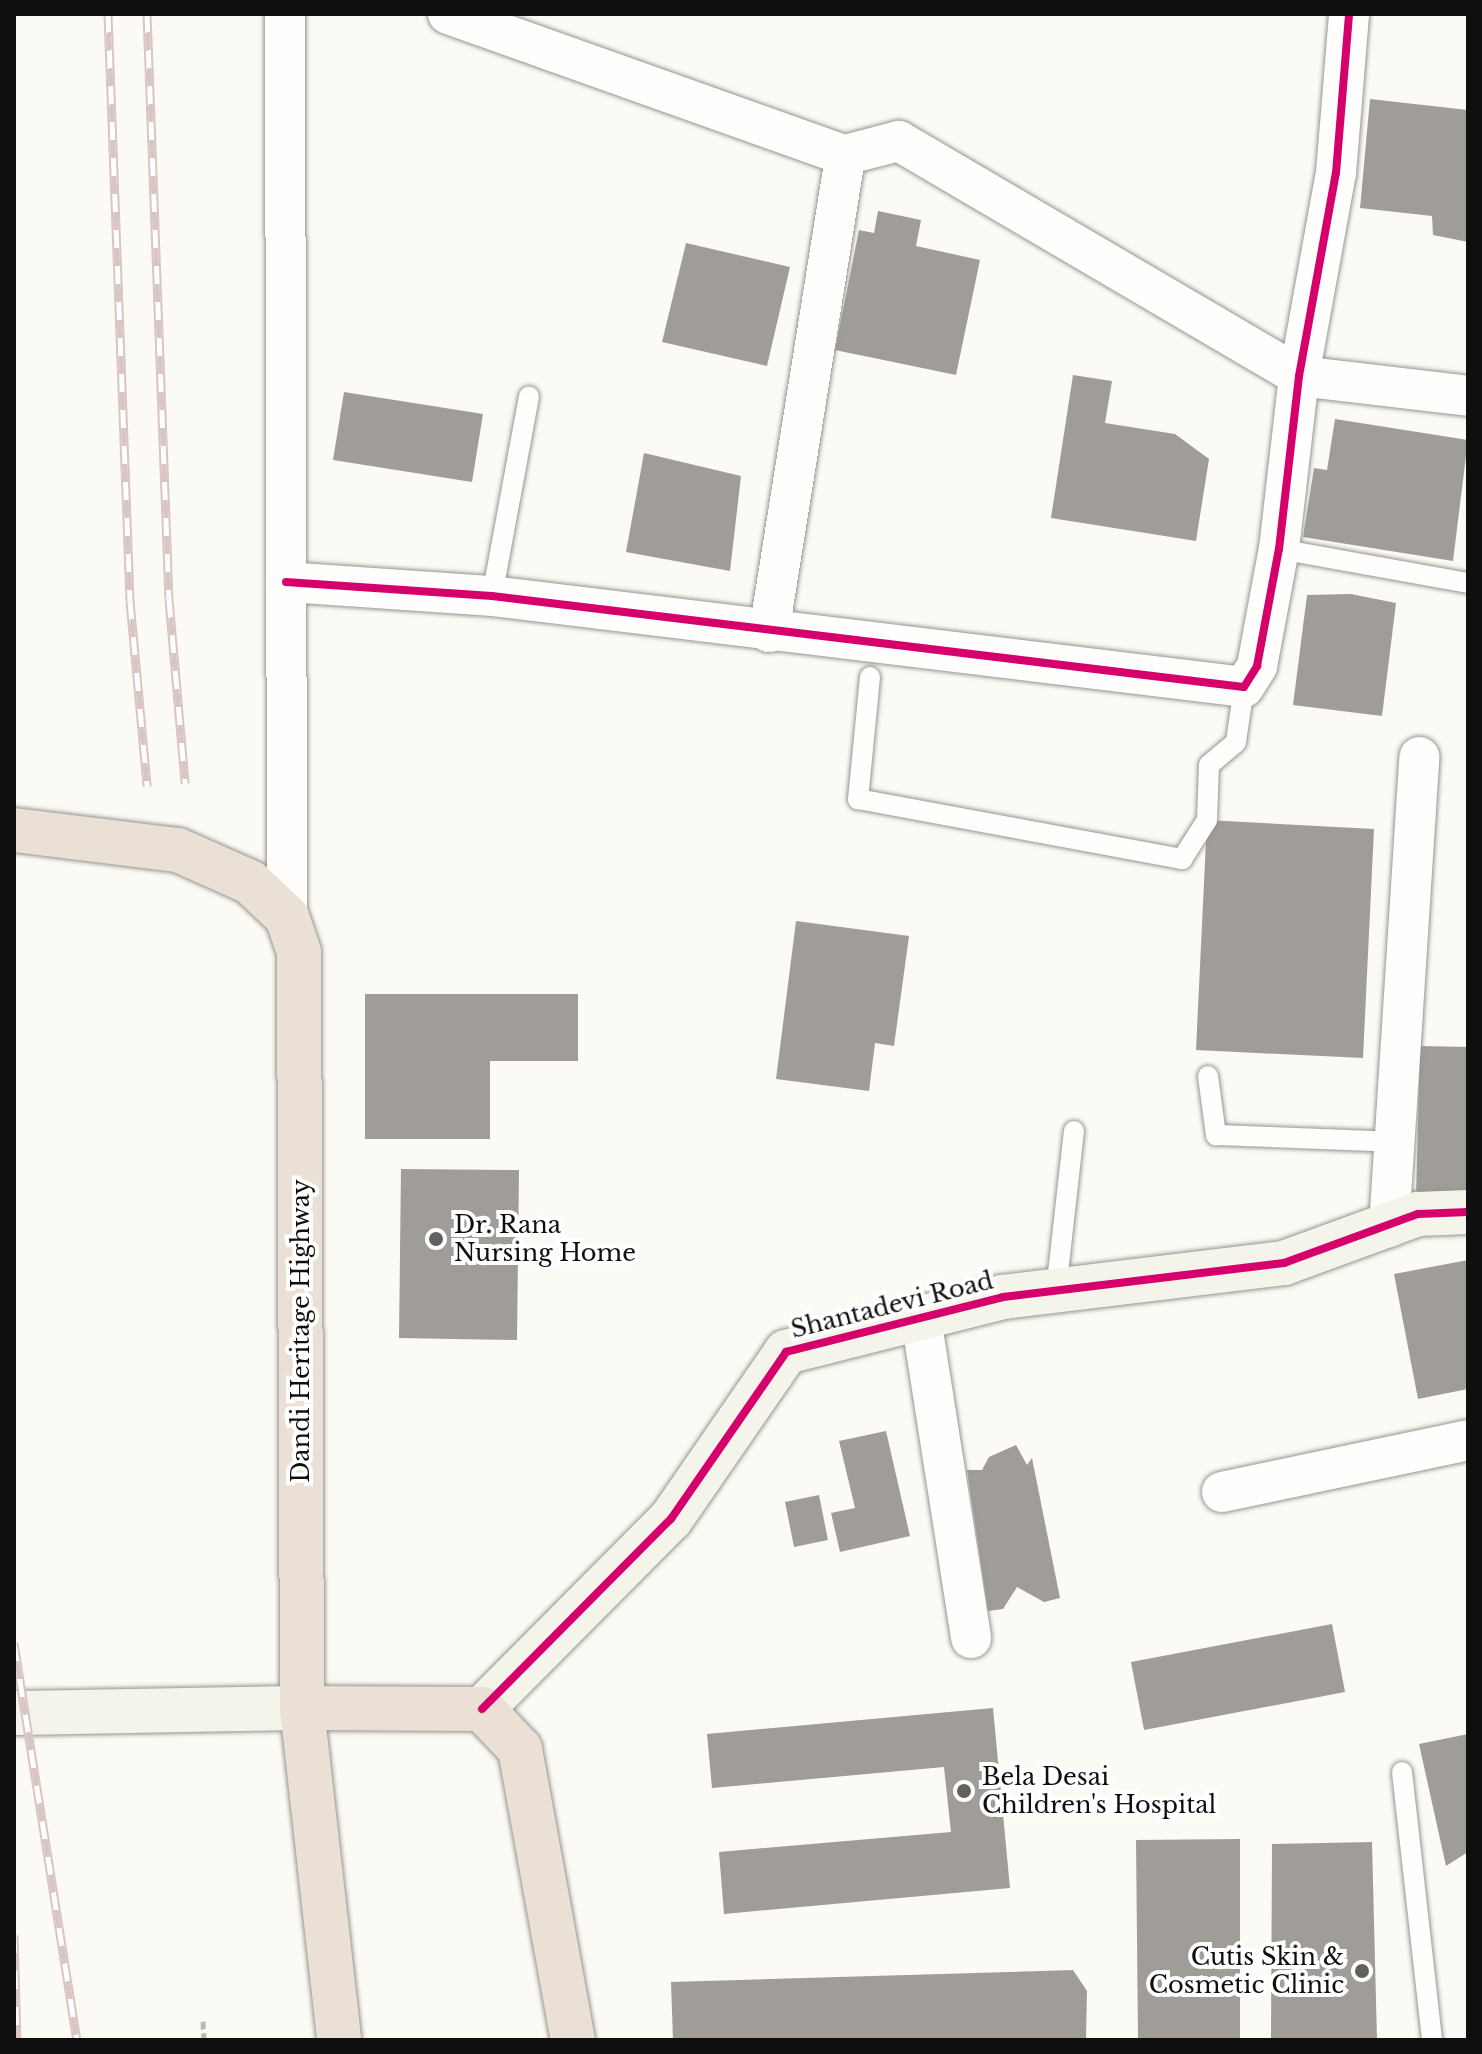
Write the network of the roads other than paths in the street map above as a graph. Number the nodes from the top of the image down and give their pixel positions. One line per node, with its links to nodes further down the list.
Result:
1 (285, 14): 9 (street)
2 (448, 14): 4 (street)
3 (1349, 14): 5 (street)
4 (845, 155): 5 (street); 12 (street)
5 (1299, 376): 7 (street); 8 (street)
6 (529, 396): 11 (lane)
7 (1468, 396)
8 (1279, 549): 10 (lane); 14 (street)
9 (286, 582): 11 (street); 17 (street)
10 (1468, 583)
11 (492, 596): 12 (street)
12 (769, 632): 14 (street)
13 (870, 677): 14 (lane)
14 (1244, 687)
15 (1419, 757): 20 (street)
16 (14, 830): 17 (highway, Dandi Heritage Highway)
17 (287, 917): 28 (highway, Dandi Heritage Highway)
18 (1208, 1076): 20 (lane)
19 (1074, 1131): 23 (lane)
20 (1395, 1142): 22 (street)
21 (1468, 1212): 22 (street, Shantadevi Road)
22 (1389, 1227): 23 (street, Shantadevi Road)
23 (1056, 1291): 24 (street, Shantadevi Road)
24 (921, 1318): 27 (street); 29 (street, Shantadevi Road)
25 (1468, 1440): 26 (street)
26 (1222, 1492)
27 (971, 1638)
28 (302, 1708): 29 (highway); 30 (street); 32 (highway, Dandi Heritage Highway)
29 (482, 1709): 33 (highway)
30 (14, 1713)
31 (1402, 1772): 34 (lane)
32 (339, 2040)
33 (573, 2040)
34 (1432, 2040)

